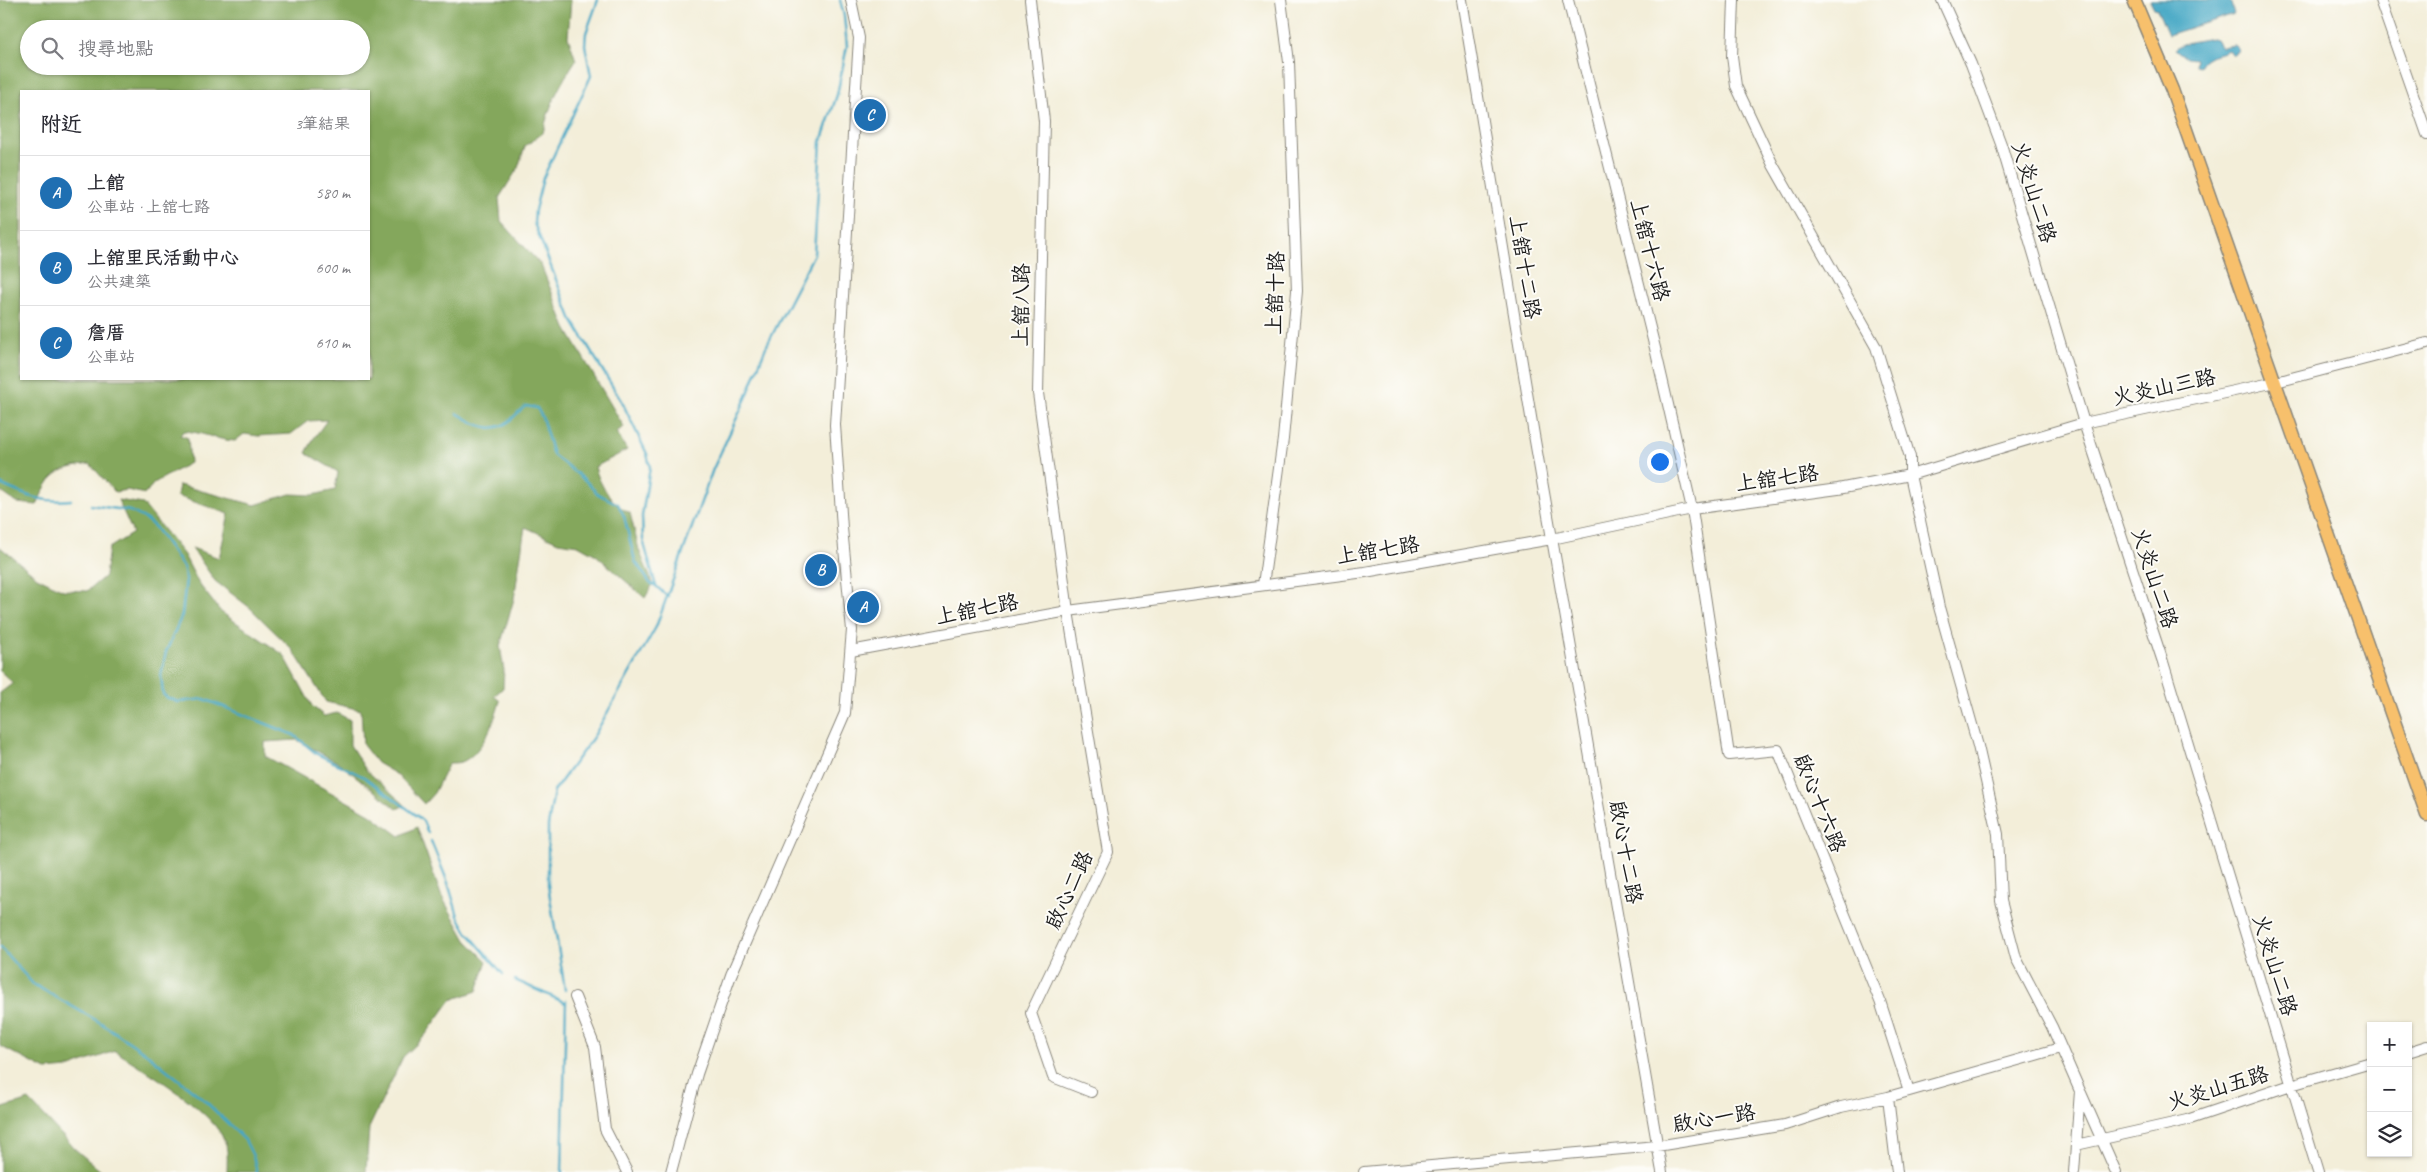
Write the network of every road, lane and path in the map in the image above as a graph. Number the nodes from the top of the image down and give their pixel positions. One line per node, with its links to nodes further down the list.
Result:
1 (851, 0): 19 (street)
2 (1030, 0): 18 (street, 上舘八路)
3 (1281, 0): 17 (street, 上舘十路)
4 (1462, 0): 16 (street, 上舘十二路)
5 (1568, 0): 15 (street, 上舘十六路)
6 (1734, 0): 14 (street)
7 (1942, 0): 13 (street, 火炎山二路)
8 (2134, 0): 12 (main road)
9 (2380, 0): 10 (street)
10 (2427, 134)
11 (2427, 343): 12 (street, 火炎山三路)
12 (2276, 382): 13 (street, 火炎山三路); 20 (main road)
13 (2084, 423): 14 (street, 火炎山三路); 26 (street, 火炎山二路)
14 (1910, 475): 15 (street, 上舘七路); 23 (street)
15 (1692, 509): 16 (street, 上舘七路); 27 (street, 啟心十六路)
16 (1552, 539): 17 (street, 上舘七路); 33 (street, 啟心十二路)
17 (1263, 585): 18 (street, 上舘七路)
18 (1068, 611): 19 (street, 上舘七路); 29 (street, 啟心二路)
19 (851, 651): 35 (street)
20 (2427, 815)
21 (575, 997): 34 (street)
22 (2427, 1046): 24 (street)
23 (2060, 1048): 27 (street, 啟心一路); 28 (street)
24 (2412, 1051)
25 (2367, 1063): 26 (street, 火炎山五路)
26 (2291, 1085): 31 (street, 火炎山五路); 41 (street, 火炎山二路)
27 (1909, 1091): 30 (street, 啟心一路)
28 (2080, 1091): 31 (street); 32 (street)
29 (1091, 1092)
30 (1888, 1097): 33 (street, 啟心一路); 38 (street)
31 (2103, 1140): 32 (street, 火炎山五路); 40 (street)
32 (2076, 1145): 39 (street)
33 (1657, 1146): 36 (street, 啟心一路); 37 (street, 啟心十二路)
34 (627, 1172)
35 (671, 1172)
36 (1364, 1172)
37 (1662, 1172)
38 (1897, 1172)
39 (2074, 1172)
40 (2116, 1172)
41 (2318, 1172)

